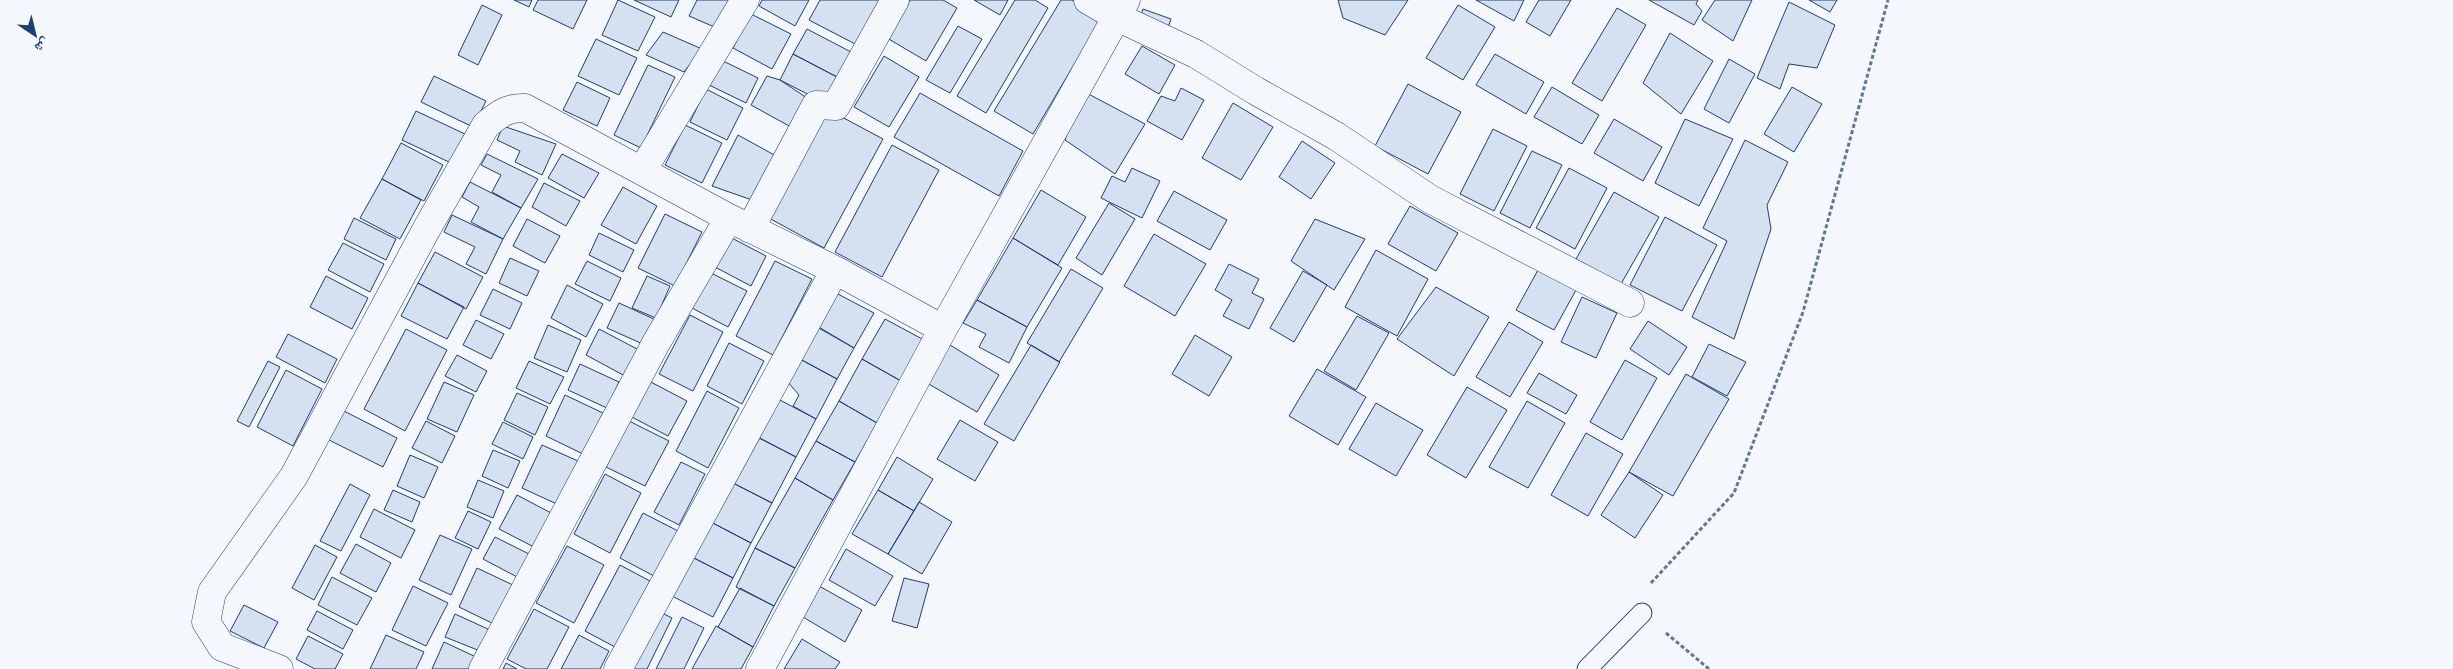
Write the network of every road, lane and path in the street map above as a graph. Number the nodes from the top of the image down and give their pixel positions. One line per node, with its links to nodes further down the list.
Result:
1 (745, 0): 6 (street)
2 (895, 0): 7 (street)
3 (1088, 0): 5 (street)
4 (1888, 0): 11 (path)
5 (1121, 8): 9 (street); 10 (street)
6 (642, 171): 7 (street); 12 (street)
7 (740, 223): 8 (street); 13 (street)
8 (835, 270): 10 (street); 14 (street)
9 (1630, 303)
10 (943, 328): 15 (street)
11 (1642, 614): 16 (lane); 17 (path)
12 (279, 669)
13 (483, 669)
14 (618, 669)
15 (760, 669)
16 (1587, 669)
17 (1709, 669)

